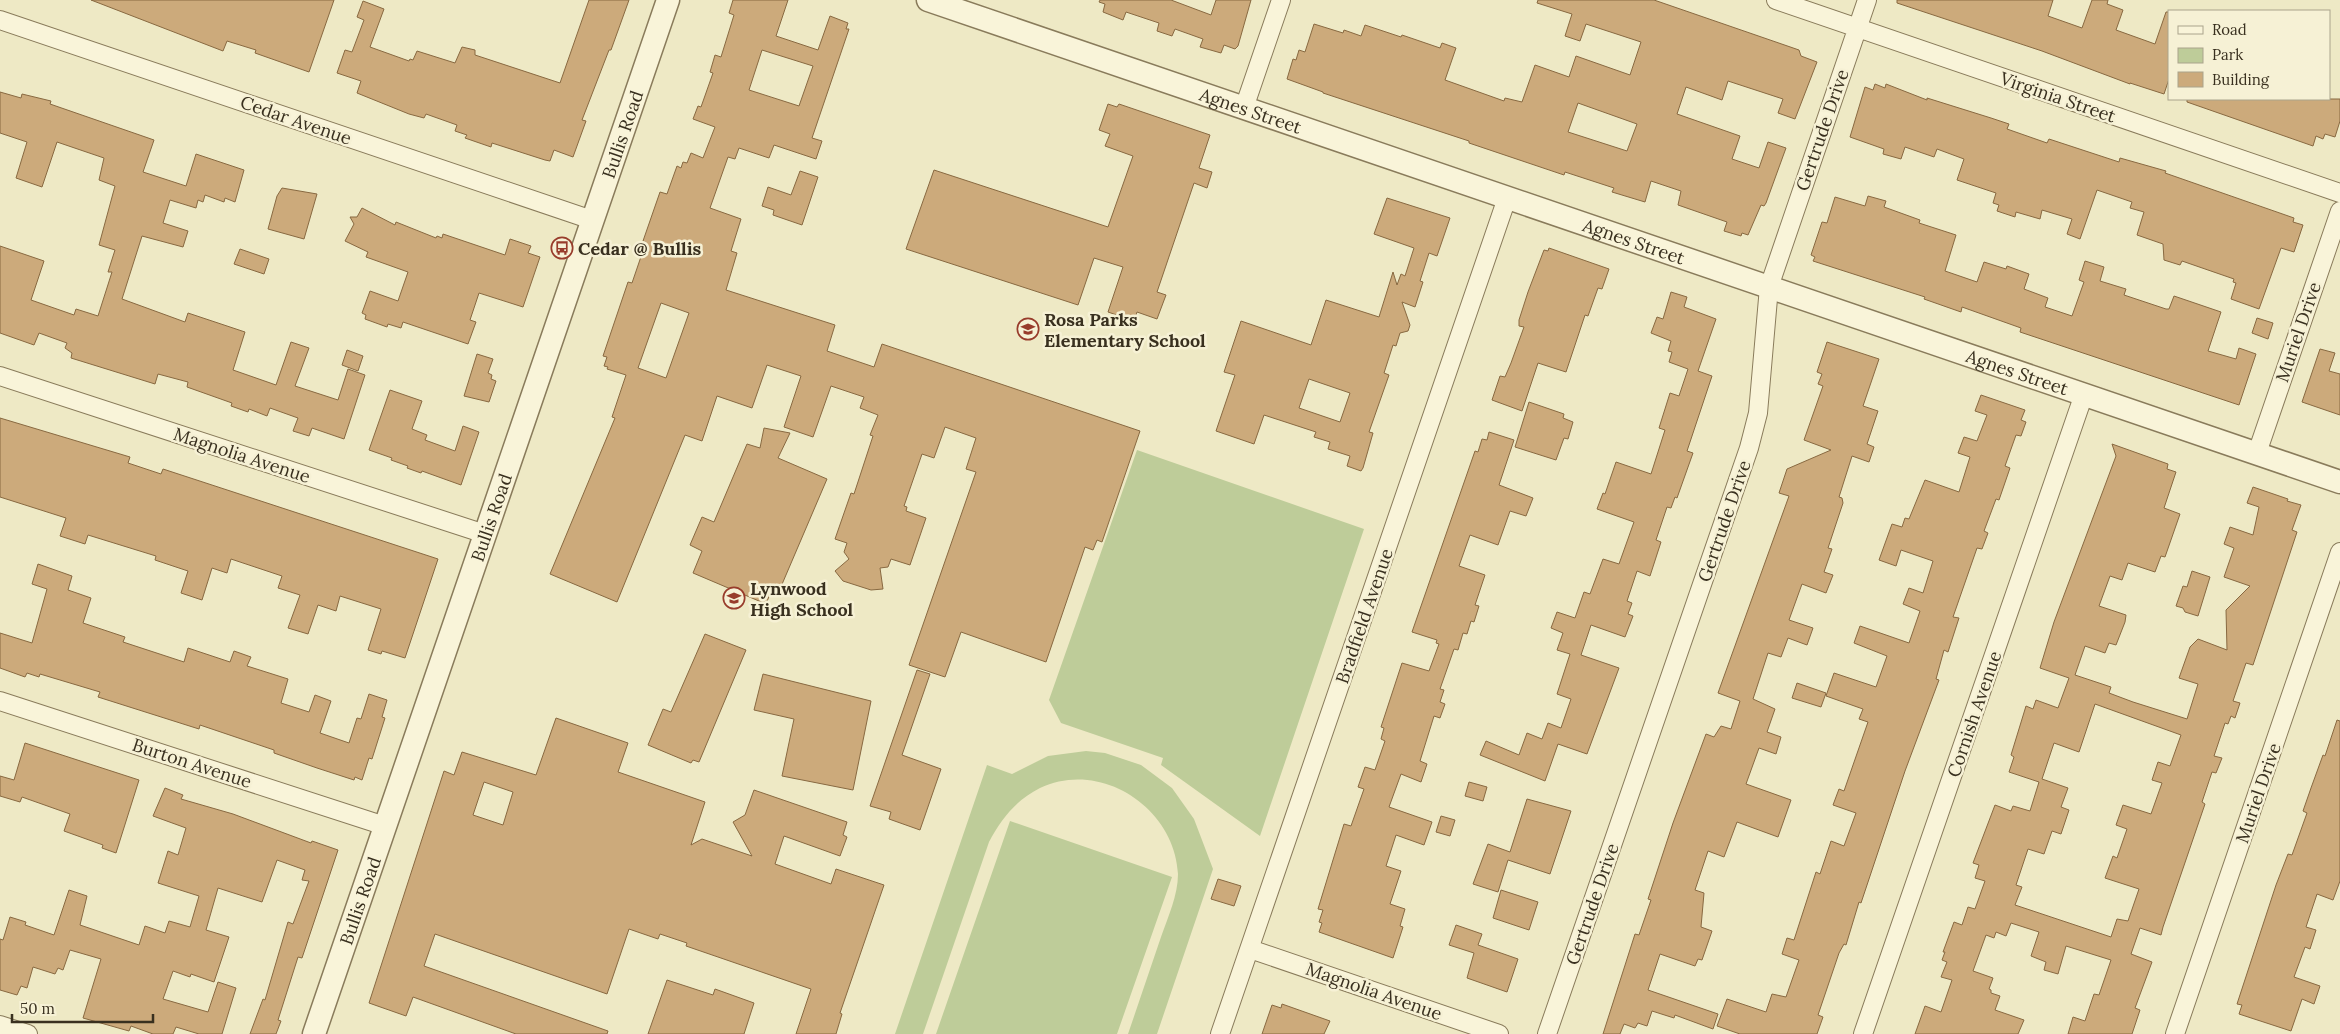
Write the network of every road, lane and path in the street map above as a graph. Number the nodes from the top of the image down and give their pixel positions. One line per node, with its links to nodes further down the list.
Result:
1 (668, 0): 12 (street, Bullis Road)
2 (928, 0): 8 (street, Agnes Street)
3 (1281, 0): 8 (street)
4 (1776, 0): 7 (street, Virginia Street)
5 (1867, 0): 7 (street, Gertrude Drive)
6 (0, 20): 12 (street, Cedar Avenue)
7 (1858, 28): 9 (street, Virginia Street); 13 (street, Gertrude Drive)
8 (1244, 108): 10 (street, Agnes Street)
9 (2340, 193)
10 (1507, 198): 13 (street, Agnes Street); 23 (street, Bradfield Avenue)
11 (2340, 211): 16 (street, Muriel Drive)
12 (592, 220): 19 (street, Bullis Road)
13 (1769, 287): 15 (street, Agnes Street); 29 (street, Gertrude Drive)
14 (0, 376): 19 (street, Magnolia Avenue)
15 (2084, 394): 16 (street, Agnes Street); 30 (street, Cornish Avenue)
16 (2257, 453): 17 (street, Agnes Street)
17 (2340, 481): 18 (street)
18 (2340, 495)
19 (485, 534): 22 (street, Bullis Road)
20 (2340, 552): 31 (street, Muriel Drive)
21 (0, 700): 22 (street, Burton Avenue)
22 (385, 826): 26 (street, Bullis Road)
23 (1250, 949): 27 (street, Bradfield Avenue); 28 (street, Magnolia Avenue)
24 (0, 1025): 25 (street)
25 (28, 1034)
26 (314, 1034)
27 (1220, 1034)
28 (1499, 1034)
29 (1547, 1034)
30 (1863, 1034)
31 (2175, 1034)

